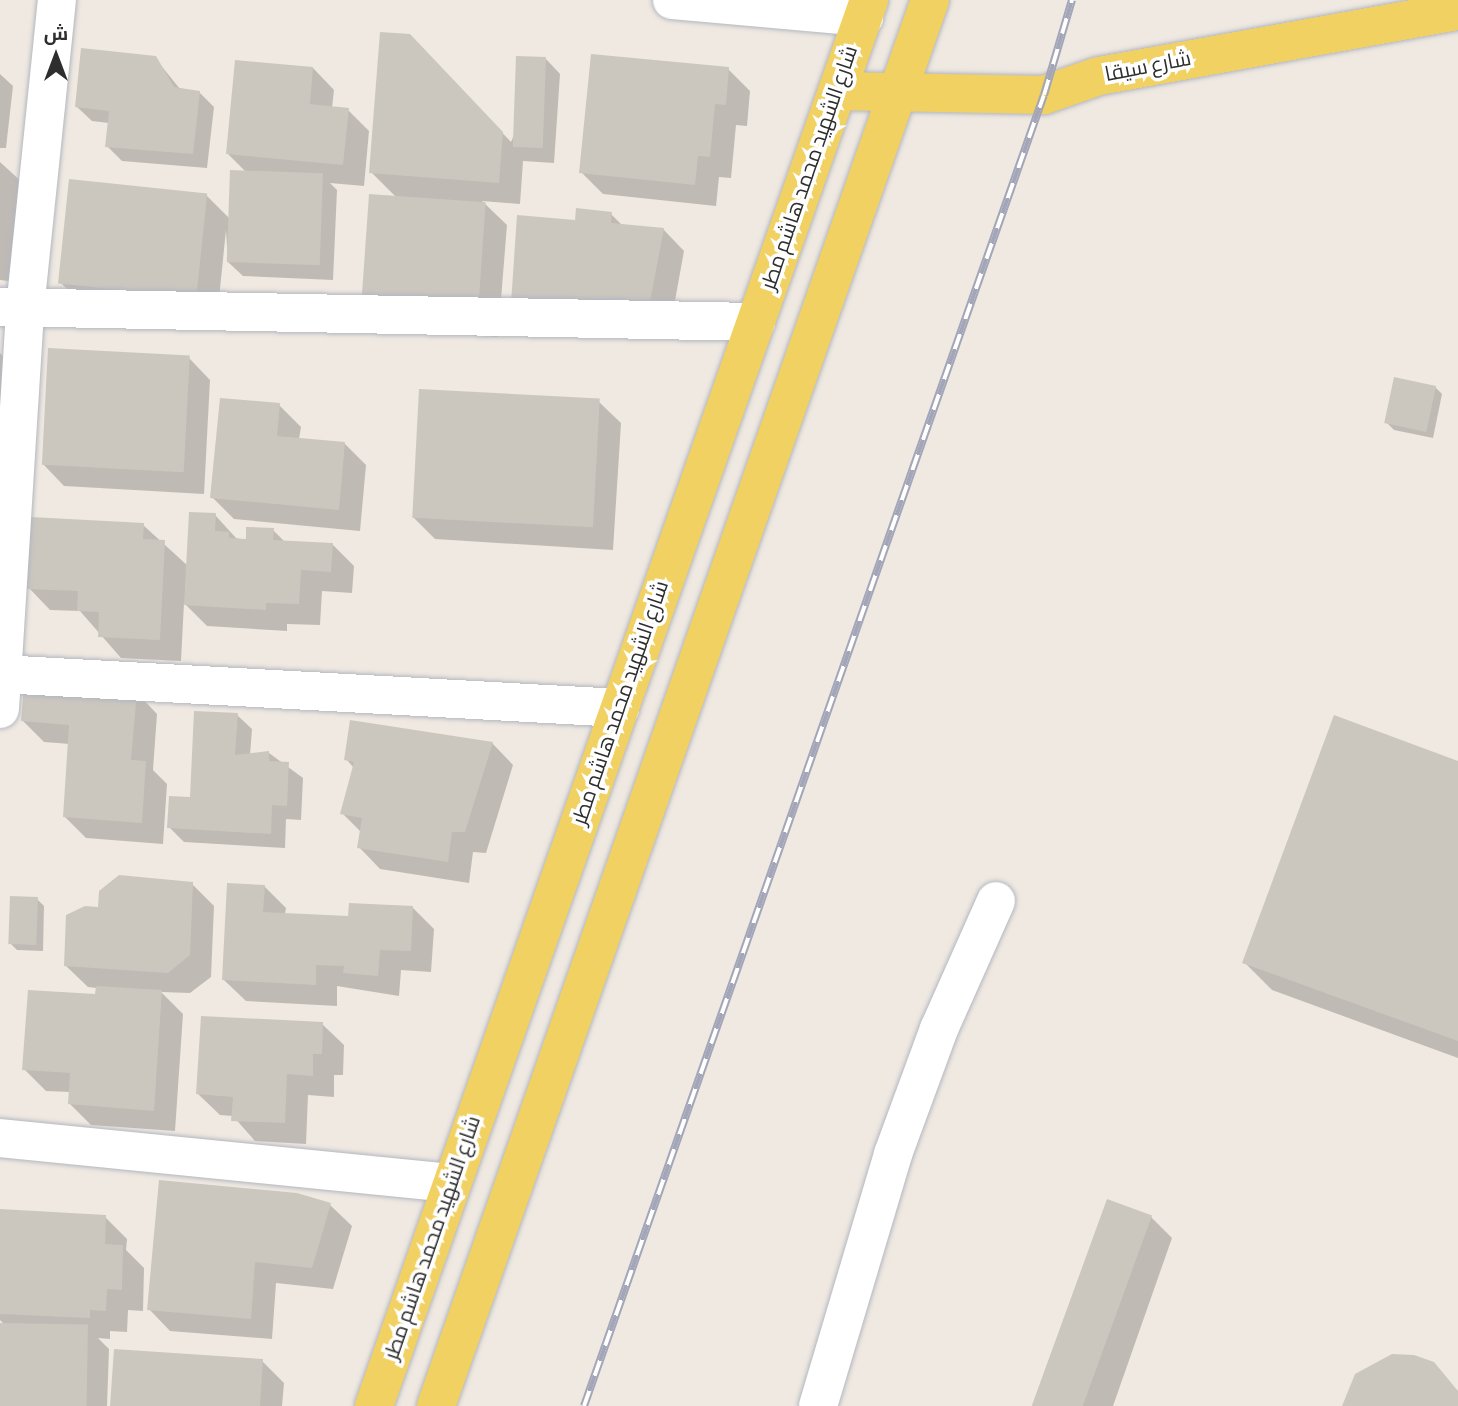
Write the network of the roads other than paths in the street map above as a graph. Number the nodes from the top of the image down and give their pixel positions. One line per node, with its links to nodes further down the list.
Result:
1 (57, 0): 8 (street)
2 (672, 0): 4 (street)
3 (930, 0): 6 (main road)
4 (867, 8): 7 (main road, شارع الشهيد محمد هاشم مطر)
5 (1458, 11): 6 (main road, شارع سيقا)
6 (900, 89): 7 (main road, شارع سيقا); 16 (main road)
7 (838, 90): 9 (main road, شارع الشهيد محمد هاشم مطر)
8 (12, 308): 9 (street); 10 (street)
9 (756, 322): 11 (main road, شارع الشهيد محمد هاشم مطر)
10 (1, 686): 11 (street)
11 (620, 708): 14 (main road, شارع الشهيد محمد هاشم مطر)
12 (996, 901): 17 (street)
13 (0, 1138): 14 (street)
14 (452, 1183): 15 (main road, شارع الشهيد محمد هاشم مطر)
15 (374, 1406)
16 (436, 1406)
17 (818, 1406)

